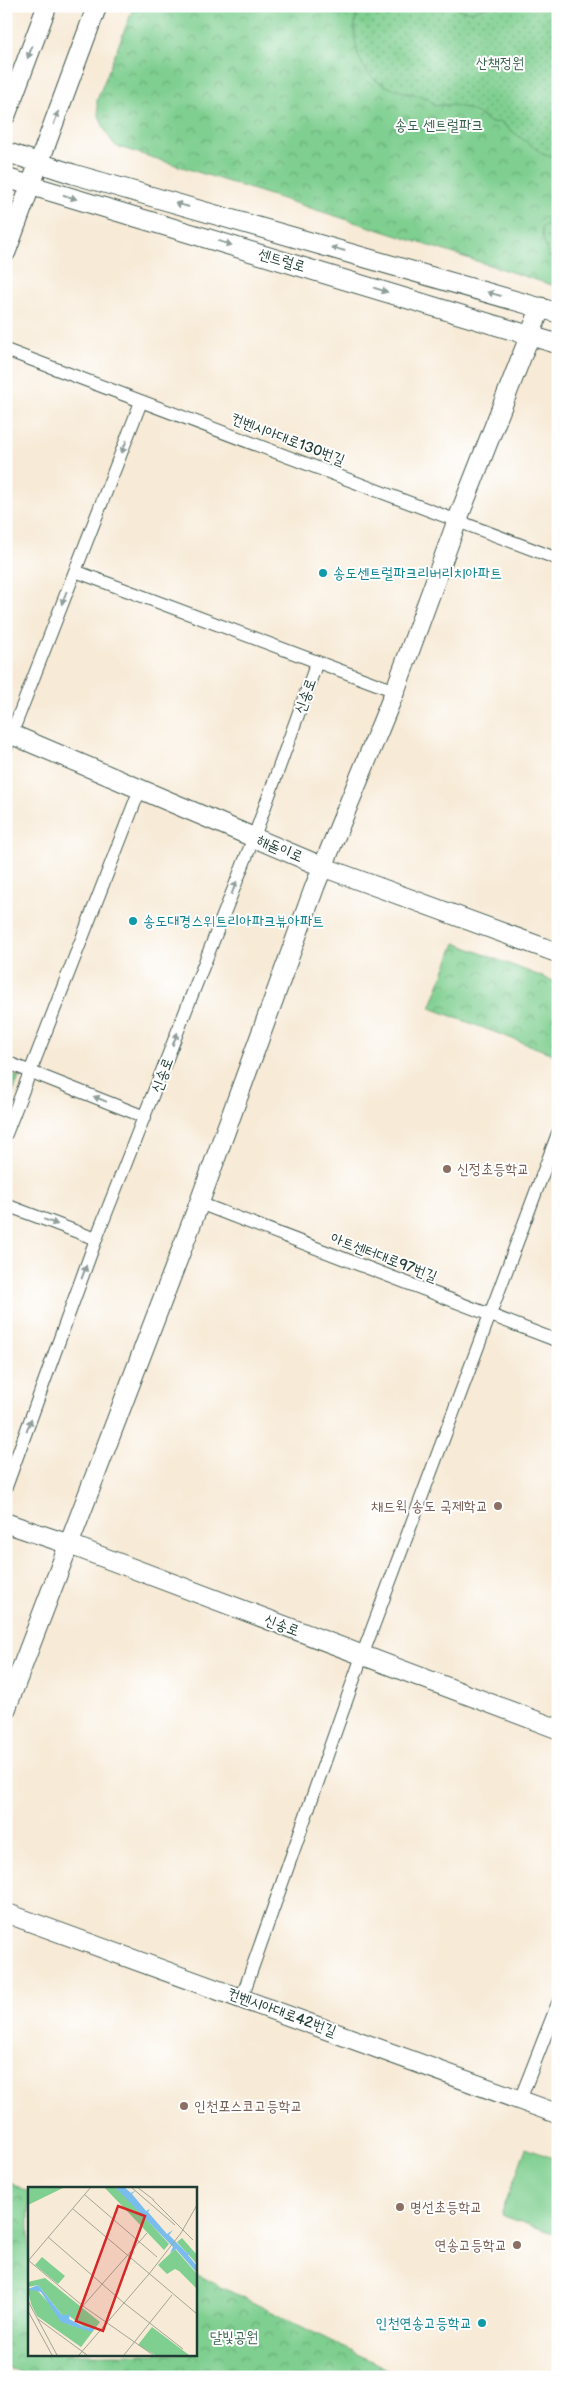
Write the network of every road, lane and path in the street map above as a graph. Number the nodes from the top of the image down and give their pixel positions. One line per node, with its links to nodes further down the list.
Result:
1 (47, 6): 3 (street, one-way to 3)
2 (97, 6): 5 (street, one-way to 2)
3 (6, 116)
4 (6, 152): 5 (street, 센트럴로)
5 (40, 163): 7 (street); 9 (street, 센트럴로, one-way to 5)
6 (6, 178): 7 (street, 센트럴로)
7 (32, 185): 8 (street); 10 (street, 센트럴로, one-way to 10)
8 (6, 252)
9 (550, 310): 10 (street)
10 (530, 335): 11 (street, 센트럴로); 14 (street)
11 (558, 344)
12 (6, 350): 13 (street, 컨벤시아대로130번길)
13 (142, 402): 14 (street, 컨벤시아대로130번길); 16 (street, one-way to 16)
14 (457, 521): 15 (street, 컨벤시아대로130번길); 18 (street)
15 (558, 559)
16 (75, 571): 17 (street); 19 (street, one-way to 19)
17 (317, 662): 18 (street); 21 (street, 신송로)
18 (395, 691): 22 (street)
19 (8, 738): 20 (street, 해돋이로)
20 (140, 789): 21 (street, 해돋이로); 25 (street)
21 (254, 837): 22 (street, 해돋이로); 26 (street, 신송로, one-way to 21)
22 (323, 867): 23 (street, 해돋이로); 29 (street)
23 (558, 953)
24 (6, 1062): 25 (street)
25 (30, 1071): 26 (street, one-way to 25); 28 (street)
26 (145, 1117): 31 (street, 신송로)
27 (558, 1133): 32 (street)
28 (6, 1134)
29 (199, 1203): 32 (street, 아트센터대로97번길); 36 (street)
30 (6, 1205): 31 (street, one-way to 31)
31 (96, 1239): 34 (street, 신송로, one-way to 31)
32 (490, 1316): 33 (street, 아트센터대로97번길); 37 (street)
33 (558, 1341)
34 (6, 1487)
35 (6, 1522): 36 (street, 신송로)
36 (68, 1544): 37 (street, 신송로); 38 (street)
37 (362, 1656): 39 (street, 신송로); 41 (street)
38 (6, 1709)
39 (558, 1729)
40 (6, 1913): 41 (street, 컨벤시아대로42번길)
41 (242, 1997): 43 (street, 컨벤시아대로42번길)
42 (558, 2003): 43 (street)
43 (520, 2100): 44 (street, 컨벤시아대로42번길)
44 (558, 2114)

